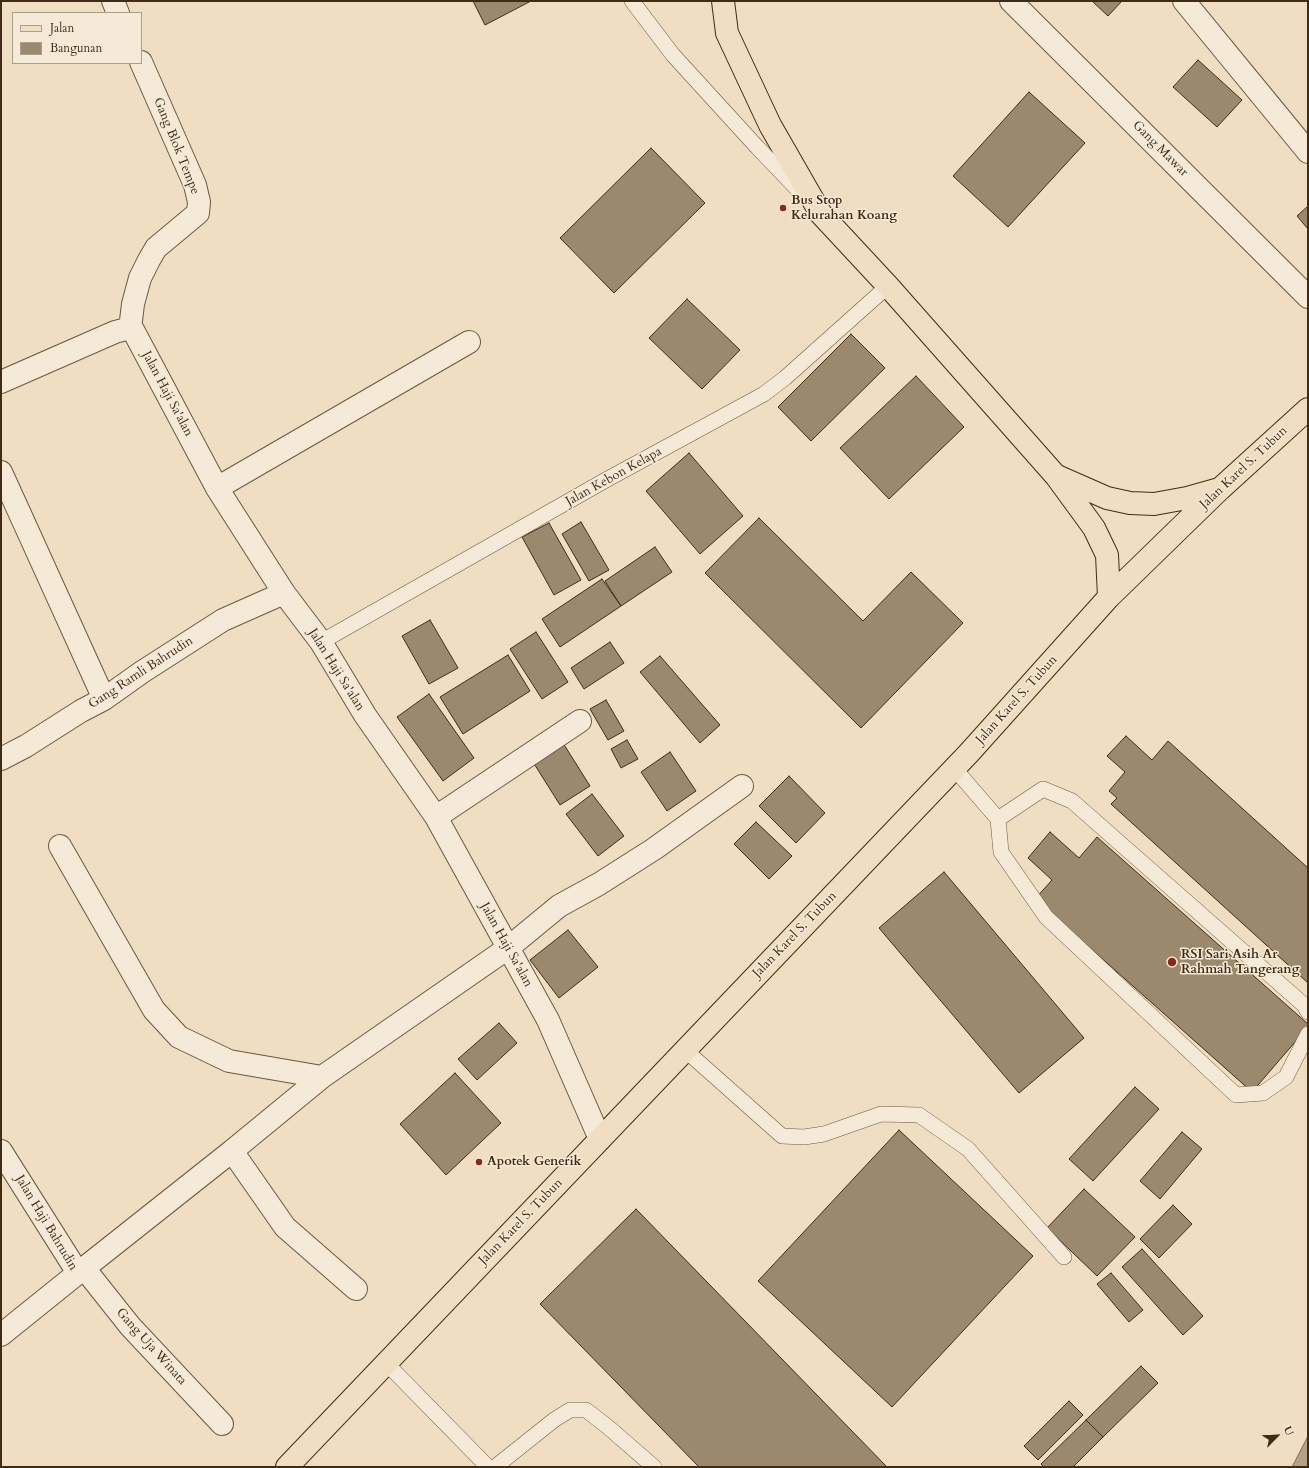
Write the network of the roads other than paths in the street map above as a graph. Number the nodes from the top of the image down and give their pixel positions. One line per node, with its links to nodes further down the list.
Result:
1 (113, 1): 6 (street)
2 (632, 1): 9 (lane)
3 (723, 1): 9 (main road)
4 (1012, 1): 11 (street, Gang Mawar)
5 (1184, 1): 8 (street)
6 (118, 12)
7 (142, 64): 12 (street, Gang Blok Tempe)
8 (1308, 152)
9 (822, 214): 10 (main road)
10 (888, 286): 17 (main road); 22 (lane, Jalan Kebon Kelapa)
11 (1308, 297)
12 (130, 329): 14 (street); 18 (street, Jalan Haji Sa'alan)
13 (469, 342): 18 (street)
14 (3, 378)
15 (1305, 418): 19 (main road, Jalan Karel S. Tubun)
16 (1, 472): 23 (street)
17 (1056, 476): 19 (main road); 21 (main road)
18 (217, 488): 20 (street, Jalan Haji Sa'alan)
19 (1220, 489): 21 (main road, Jalan Karel S. Tubun)
20 (284, 593): 22 (street, Jalan Haji Sa'alan); 23 (street, Gang Ramli Bahrudin)
21 (1109, 597): 26 (main road, Jalan Karel S. Tubun)
22 (321, 642): 28 (street, Jalan Haji Sa'alan)
23 (104, 699): 25 (street, Gang Ramli Bahrudin)
24 (580, 721): 28 (street)
25 (1, 759)
26 (954, 768): 29 (lane); 34 (main road, Jalan Karel S. Tubun)
27 (742, 786): 31 (street)
28 (436, 817): 31 (street, Jalan Haji Sa'alan)
29 (998, 818): 32 (lane); 33 (lane)
30 (60, 846): 35 (street)
31 (508, 948): 35 (street); 36 (street, Jalan Haji Sa'alan)
32 (1308, 1012)
33 (1308, 1034)
34 (685, 1050): 36 (main road, Jalan Karel S. Tubun); 39 (lane)
35 (322, 1077): 37 (street)
36 (600, 1139): 43 (main road, Jalan Karel S. Tubun)
37 (232, 1151): 40 (street); 41 (street)
38 (5, 1165): 40 (street, Jalan Haji Bahrudin)
39 (1064, 1257)
40 (81, 1270): 42 (street, Jalan Haji Bahrudin); 44 (street, Gang Uja Winata)
41 (356, 1289)
42 (1, 1335)
43 (386, 1364): 45 (main road, Jalan Karel S. Tubun); 46 (lane)
44 (222, 1424)
45 (287, 1467)
46 (488, 1467)
47 (495, 1467): 48 (lane)
48 (654, 1467)

